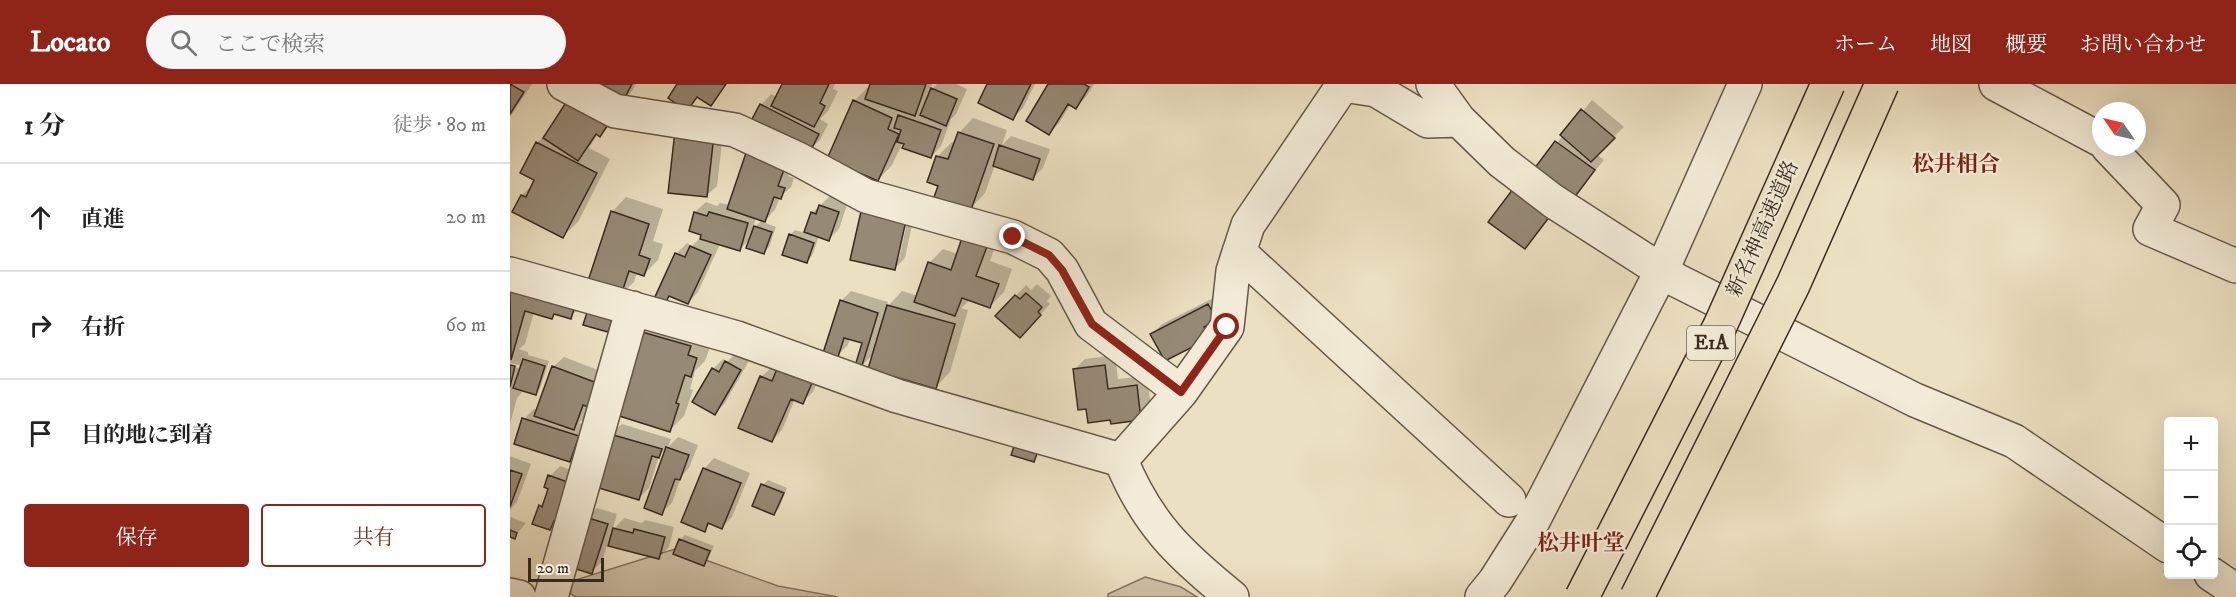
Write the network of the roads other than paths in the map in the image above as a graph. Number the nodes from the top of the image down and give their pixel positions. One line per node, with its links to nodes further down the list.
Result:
1 (564, 84): 15 (street)
2 (1433, 84): 7 (street)
3 (1745, 84): 12 (street)
4 (1828, 84): 24 (highway, 新名神高速道路 / E1A, bridge)
5 (1882, 84): 25 (highway, E1A, bridge)
6 (1996, 84): 8 (street)
7 (1458, 120): 10 (street); 12 (street)
8 (2092, 135)
9 (2117, 156): 11 (street)
10 (1239, 252): 15 (street); 17 (street)
11 (2236, 266)
12 (1662, 270): 18 (street); 23 (street)
13 (510, 274): 14 (street)
14 (633, 308): 16 (street); 21 (street)
15 (1181, 392): 16 (street)
16 (1121, 460): 22 (street)
17 (1509, 500)
18 (2164, 543)
19 (510, 595): 20 (street)
20 (519, 597)
21 (551, 597)
22 (1232, 597)
23 (1482, 597)
24 (1582, 597)
25 (1637, 597)

